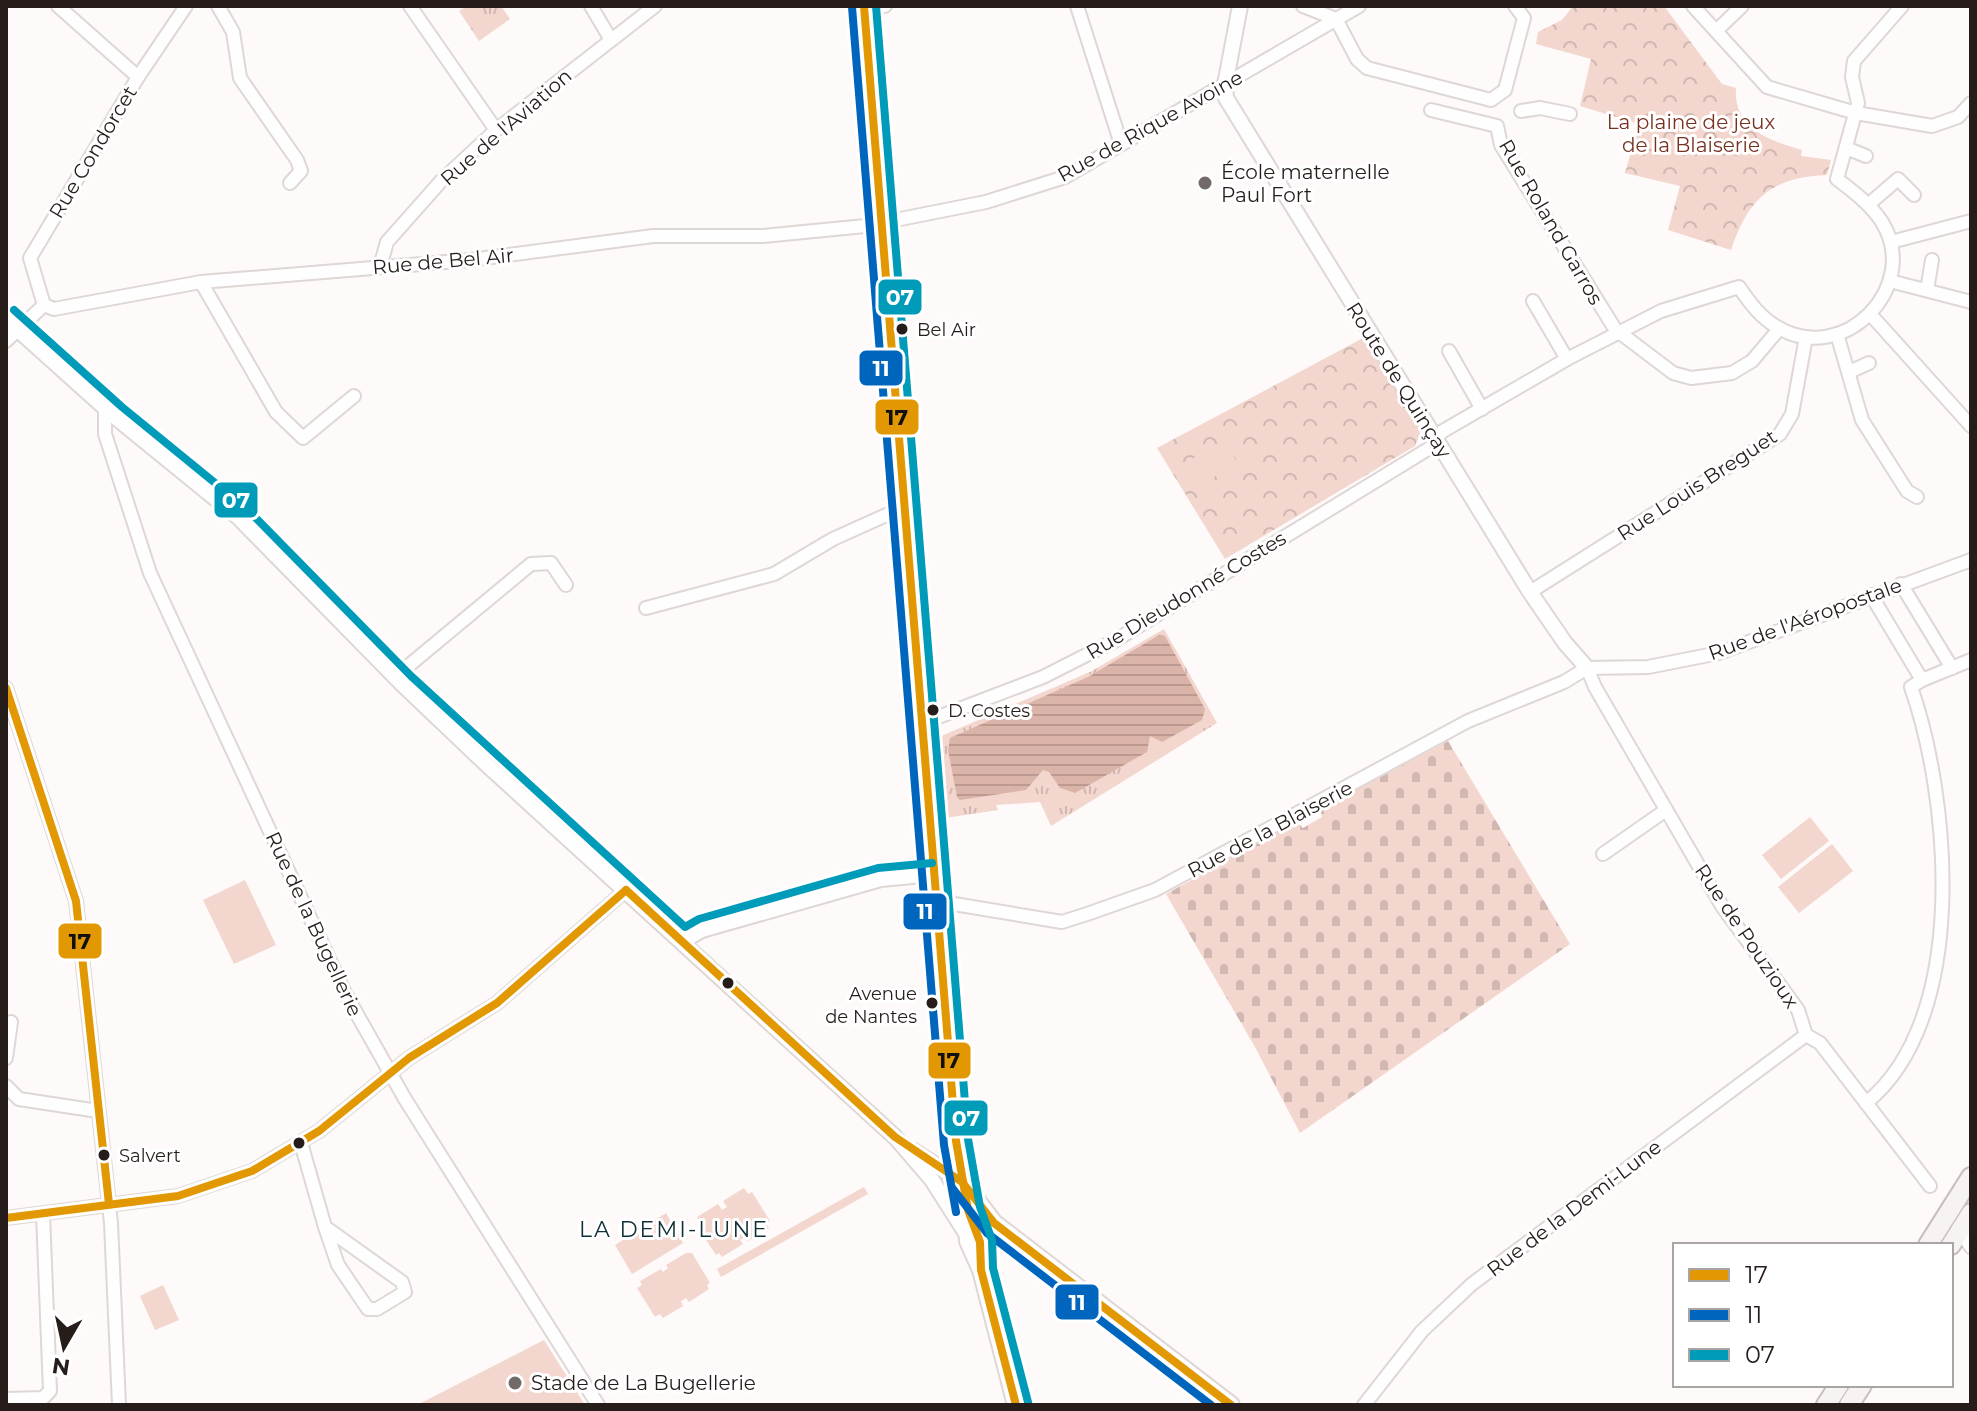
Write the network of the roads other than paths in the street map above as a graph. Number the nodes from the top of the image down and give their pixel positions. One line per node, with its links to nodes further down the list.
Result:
1 (58, 6): 17 (street)
2 (186, 6): 21 (street, Rue Condorcet)
3 (218, 6): 32 (street)
4 (410, 6): 28 (street)
5 (591, 6): 20 (street)
6 (655, 6): 20 (street, Rue de l'Aviation)
7 (885, 6): 16 (street)
8 (1077, 6): 29 (street)
9 (1240, 6): 22 (street)
10 (1303, 6): 18 (street)
11 (1359, 6): 18 (street, Rue de Rique Avoine)
12 (1515, 6): 18 (street)
13 (1693, 6): 19 (street)
14 (1742, 6): 19 (street)
15 (1902, 6): 26 (street)
16 (864, 7): 35 (main road)
17 (74, 11): 21 (street)
18 (1336, 19): 22 (street, Rue de Rique Avoine)
19 (1716, 31): 26 (street)
20 (611, 40): 28 (street, Rue de l'Aviation)
21 (138, 77): 45 (street, Rue Condorcet)
22 (1225, 85): 29 (street, Rue de Rique Avoine); 60 (street, Route de Quinçay)
23 (1971, 103): 26 (street)
24 (1431, 110): 49 (street, Rue Roland Garros)
25 (1521, 111): 27 (street, Rue Roland Garros)
26 (1856, 113): 30 (street)
27 (1570, 114)
28 (496, 130): 39 (street, Rue de l'Aviation)
29 (1121, 144): 35 (street, Rue de Rique Avoine)
30 (1846, 148): 31 (street); 34 (street)
31 (1866, 156)
32 (290, 183)
33 (1914, 195): 34 (street)
34 (1869, 204): 37 (street)
35 (881, 221): 39 (street, Rue de Bel Air); 62 (main road)
36 (1971, 221): 37 (street)
37 (1891, 242): 40 (street)
38 (1932, 260): 42 (street)
39 (380, 267): 41 (street, Rue de Bel Air)
40 (1890, 281): 42 (street); 46 (street)
41 (201, 282): 45 (street, Rue de Bel Air); 56 (street)
42 (1927, 290): 44 (street)
43 (1533, 301): 53 (street)
44 (1971, 302)
45 (49, 307): 48 (street)
46 (1871, 315): 50 (street); 59 (street)
47 (1779, 329): 49 (street, Rue Dieudonné Costes); 49 (street); 51 (street)
48 (10, 330): 57 (street)
49 (1618, 333): 53 (street, Rue Dieudonné Costes)
50 (1837, 334): 51 (street); 55 (street)
51 (1806, 337): 66 (street, Rue Louis Breguet)
52 (1449, 351): 58 (street)
53 (1567, 359): 58 (street, Rue Dieudonné Costes)
54 (1869, 363): 55 (street)
55 (1849, 372): 61 (street)
56 (354, 396)
57 (105, 408): 72 (street); 85 (street, Rue de la Bugellerie)
58 (1482, 409): 60 (street, Rue Dieudonné Costes)
59 (1971, 426)
60 (1435, 439): 66 (street, Route de Quinçay); 75 (street, Rue Dieudonné Costes)
61 (1917, 497)
62 (904, 507): 68 (street); 75 (main road)
63 (1971, 560): 64 (street, Rue de l'Aéropostale)
64 (1901, 584): 67 (street, Rue de l'Aéropostale); 71 (street)
65 (566, 585): 72 (street)
66 (1530, 592): 70 (street, Route de Quinçay)
67 (1871, 595): 70 (street, Rue de l'Aéropostale); 73 (street)
68 (646, 608)
69 (1971, 660): 71 (street)
70 (1587, 668): 76 (street, Rue de Pouzioux); 80 (street, Rue de la Blaiserie)
71 (1952, 668): 73 (street)
72 (395, 677): 79 (street)
73 (1922, 680): 87 (street)
74 (6, 688): 88 (street)
75 (920, 724): 78 (main road)
76 (1666, 810): 77 (street); 83 (street, Rue de Pouzioux)
77 (1603, 854)
78 (933, 875): 80 (main road); 81 (street)
79 (626, 890): 81 (street); 85 (street)
80 (936, 901): 93 (main road)
81 (683, 942): 89 (street)
82 (11, 1022): 84 (street)
83 (1806, 1035): 87 (street, Rue de Pouzioux); 114 (street, Rue de la Demi-Lune)
84 (6, 1058)
85 (389, 1073): 90 (street); 111 (street, Rue de la Bugellerie)
86 (6, 1086): 88 (street)
87 (1866, 1103): 94 (street, Rue de Pouzioux)
88 (98, 1111): 95 (street)
89 (895, 1137): 92 (street); 93 (street)
90 (301, 1143): 95 (street); 101 (street)
91 (1971, 1177): 104 (main road)
92 (932, 1180): 96 (street); 102 (street)
93 (962, 1182): 96 (main road); 100 (main road)
94 (1930, 1186)
95 (109, 1204): 98 (street); 110 (street)
96 (968, 1210): 100 (main road); 102 (main road); 106 (main road)
97 (1971, 1213): 103 (main road)
98 (43, 1214): 99 (street); 109 (street)
99 (6, 1218)
100 (991, 1220): 113 (main road)
101 (325, 1227): 101 (street)
102 (967, 1235): 106 (main road)
103 (1955, 1238): 105 (street)
104 (1929, 1243)
105 (1971, 1247)
106 (981, 1270): 112 (main road)
107 (1838, 1387): 115 (main road)
108 (1861, 1387): 116 (main road)
109 (6, 1399)
110 (119, 1405)
111 (598, 1405)
112 (1016, 1405)
113 (1231, 1405)
114 (1364, 1405)
115 (1826, 1405)
116 (1849, 1405)

